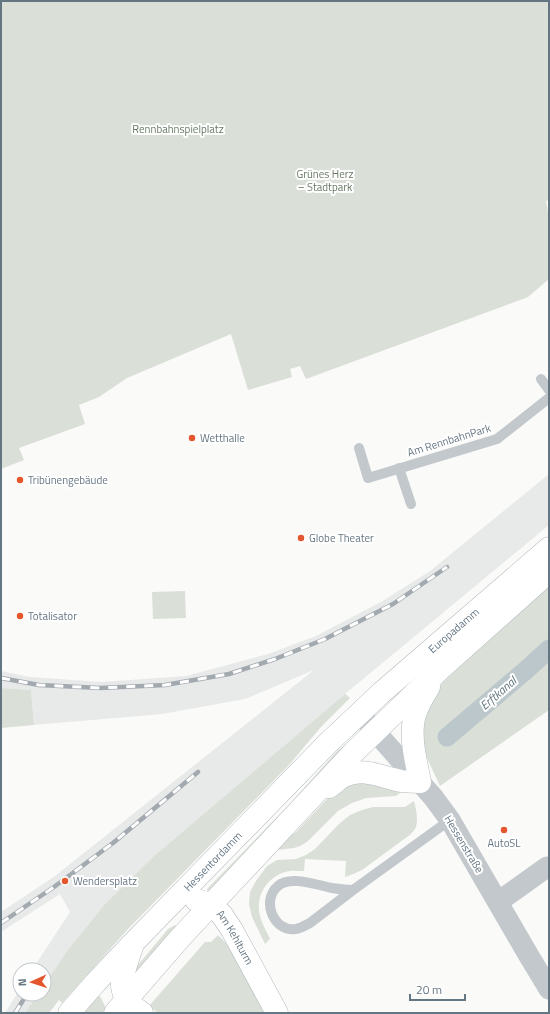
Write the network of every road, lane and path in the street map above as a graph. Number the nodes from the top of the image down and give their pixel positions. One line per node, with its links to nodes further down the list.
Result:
1 (541, 379): 2 (lane)
2 (549, 390)
3 (549, 398): 5 (lane, Am RennbahnPark)
4 (359, 448): 5 (lane, Am RennbahnPark)
5 (399, 468): 6 (lane)
6 (411, 504)
7 (549, 548): 10 (main road, Europadamm)
8 (549, 572): 9 (main road, Europadamm)
9 (439, 670): 11 (main road, Europadamm); 12 (main road)
10 (359, 713): 11 (street, Hessenstraße); 19 (main road, Hessentordamm)
11 (375, 731): 12 (street, Hessenstraße); 13 (main road)
12 (420, 782): 13 (main road); 14 (street, Hessenstraße)
13 (316, 793): 18 (main road)
14 (450, 820): 16 (lane); 17 (street, Hessenstraße)
15 (547, 867): 17 (street)
16 (353, 890): 16 (lane)
17 (498, 902): 21 (street, Hessenstraße)
18 (211, 904): 19 (main road, Am Kehlturm); 22 (main road); 24 (main road, Am Kehlturm)
19 (168, 907): 20 (main road, Hessentordamm)
20 (134, 942): 22 (main road); 23 (main road, Hessentordamm)
21 (549, 989)
22 (128, 1009)
23 (69, 1013)
24 (277, 1013)

